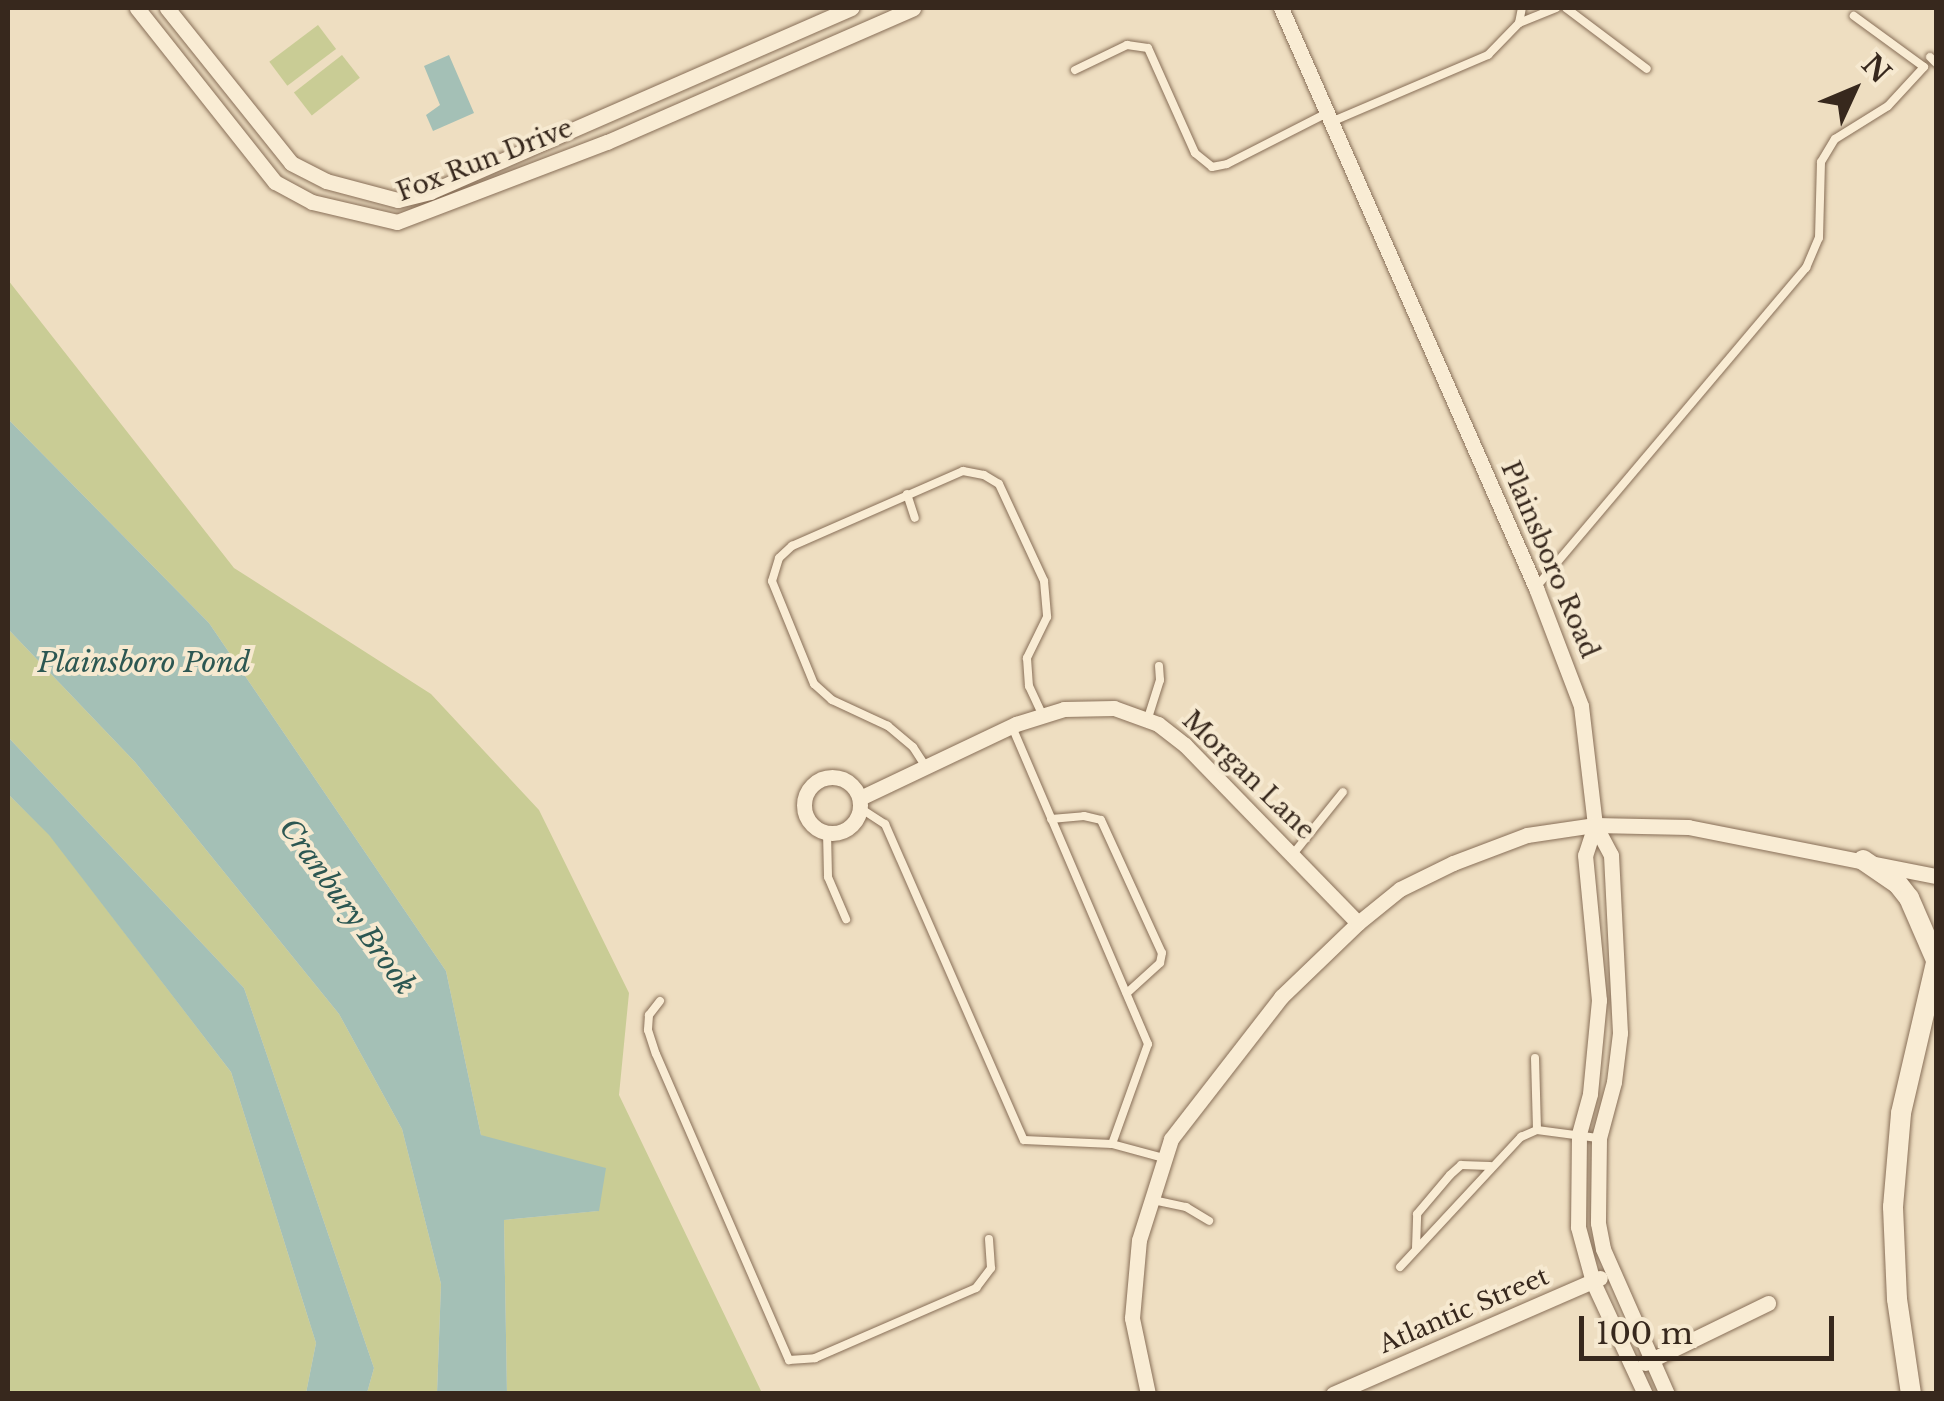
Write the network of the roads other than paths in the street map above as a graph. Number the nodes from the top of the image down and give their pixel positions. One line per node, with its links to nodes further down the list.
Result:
1 (138, 8): 4 (street, Fox Run Drive)
2 (167, 8): 3 (street, Fox Run Drive)
3 (852, 8)
4 (913, 8)
5 (1280, 8): 13 (street, Plainsboro Road)
6 (1522, 8): 10 (lane)
7 (1556, 8): 10 (lane)
8 (1566, 8): 11 (lane)
9 (1854, 16): 16 (lane)
10 (1519, 24): 13 (lane)
11 (1647, 69)
12 (1075, 70): 13 (lane)
13 (1329, 118): 16 (street, Plainsboro Road)
14 (907, 494): 15 (lane); 18 (lane); 21 (lane)
15 (915, 518)
16 (1536, 588): 25 (street, Plainsboro Road)
17 (1159, 666): 19 (lane)
18 (1042, 716): 19 (street, Morgan Lane); 20 (street, Morgan Lane)
19 (1148, 721): 27 (street, Morgan Lane)
20 (1012, 726): 21 (street, Morgan Lane); 24 (lane)
21 (926, 767): 23 (street, Morgan Lane)
22 (1343, 792): 27 (lane)
23 (860, 803): 26 (street); 26 (street); 39 (lane)
24 (1051, 819): 33 (lane); 33 (lane)
25 (1595, 825): 28 (street); 31 (street); 37 (street); 38 (street)
26 (826, 832): 30 (lane)
27 (1294, 853): 31 (street, Morgan Lane)
28 (1864, 860): 29 (street); 32 (street)
29 (1936, 876)
30 (846, 919)
31 (1358, 923): 40 (street)
32 (1936, 962): 56 (street)
33 (1126, 993): 39 (lane)
34 (660, 1001): 44 (lane)
35 (1535, 1058): 36 (lane)
36 (1538, 1130): 37 (lane); 41 (lane)
37 (1580, 1134): 38 (lane); 48 (street)
38 (1599, 1138): 47 (street)
39 (1112, 1144): 40 (lane)
40 (1164, 1158): 42 (street)
41 (1490, 1166): 45 (lane); 45 (lane)
42 (1148, 1199): 43 (lane); 52 (street)
43 (1209, 1220)
44 (989, 1239)
45 (1416, 1248): 46 (lane)
46 (1400, 1266)
47 (1613, 1272): 48 (street, Atlantic Street); 50 (street)
48 (1593, 1282): 51 (street); 53 (street, Atlantic Street)
49 (1768, 1303): 50 (street)
50 (1652, 1360): 51 (street); 55 (street)
51 (1634, 1368): 54 (street)
52 (1148, 1394)
53 (1333, 1394)
54 (1645, 1394)
55 (1666, 1394)
56 (1911, 1394)

